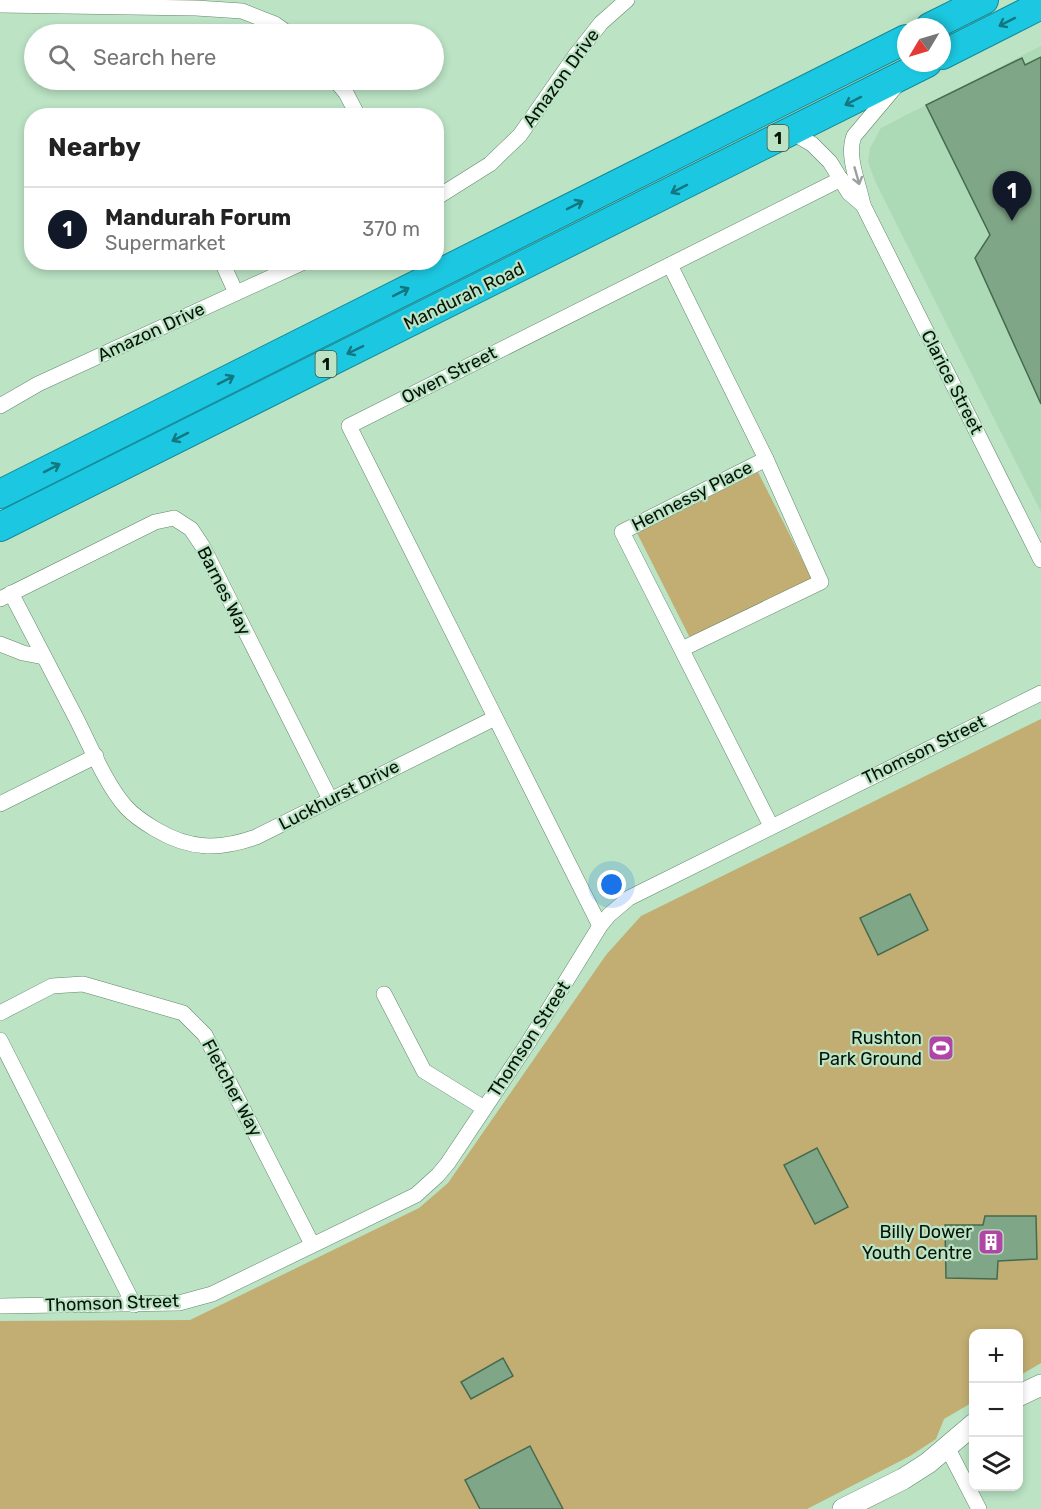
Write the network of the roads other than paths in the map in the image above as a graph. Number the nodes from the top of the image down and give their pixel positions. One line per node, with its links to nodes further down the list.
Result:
1 (627, 0): 15 (street, Amazon Drive)
2 (984, 0): 5 (highway)
3 (0, 5): 6 (street)
4 (1041, 5): 8 (highway, one-way to 8)
5 (948, 18)
6 (275, 24)
7 (897, 44): 23 (highway, Mandurah Road / 1, one-way to 7)
8 (951, 50)
9 (910, 72): 13 (highway, Mandurah Road / 1, one-way to 13)
10 (913, 72): 16 (street, Clarice Street, one-way to 16)
11 (343, 90): 12 (street)
12 (354, 108)
13 (791, 132): 14 (street, Clarice Street); 24 (highway, Mandurah Road / 1, one-way to 24)
14 (841, 179): 16 (street, Clarice Street); 17 (street, Owen Street)
15 (444, 193)
16 (863, 205): 25 (street, Clarice Street)
17 (670, 264): 22 (street, Hennessy Place); 31 (street, Owen Street)
18 (226, 270): 20 (street)
19 (286, 270): 20 (street, Amazon Drive)
20 (236, 293): 21 (street, Amazon Drive)
21 (0, 406)
22 (766, 459): 28 (street); 28 (street, Hennessy Place)
23 (0, 494)
24 (0, 527)
25 (1041, 560)
26 (6, 596): 29 (street, Luckhurst Drive); 33 (street, Barnes Way)
27 (0, 644): 29 (street)
28 (682, 649): 35 (street, Hennessy Place)
29 (44, 657): 32 (street, Luckhurst Drive)
30 (1041, 693): 35 (street, Thomson Street)
31 (495, 718): 33 (street, Luckhurst Drive); 36 (street)
32 (96, 756): 33 (street, Luckhurst Drive); 34 (street)
33 (330, 799)
34 (0, 804)
35 (771, 825): 36 (street, Thomson Street)
36 (600, 926): 40 (street, Thomson Street)
37 (384, 994): 40 (street)
38 (0, 1013): 41 (street, Fletcher Way)
39 (0, 1040): 42 (street)
40 (484, 1108): 41 (street, Thomson Street)
41 (312, 1244): 42 (street, Thomson Street)
42 (134, 1305): 43 (street, Thomson Street)
43 (0, 1306)
44 (1041, 1385): 45 (street)
45 (1023, 1394)
46 (1041, 1399): 47 (street)
47 (1023, 1408)
48 (969, 1430): 50 (street)
49 (969, 1441): 50 (street)
50 (950, 1451): 51 (street); 52 (street); 53 (street)
51 (843, 1509)
52 (867, 1509)
53 (979, 1509)

